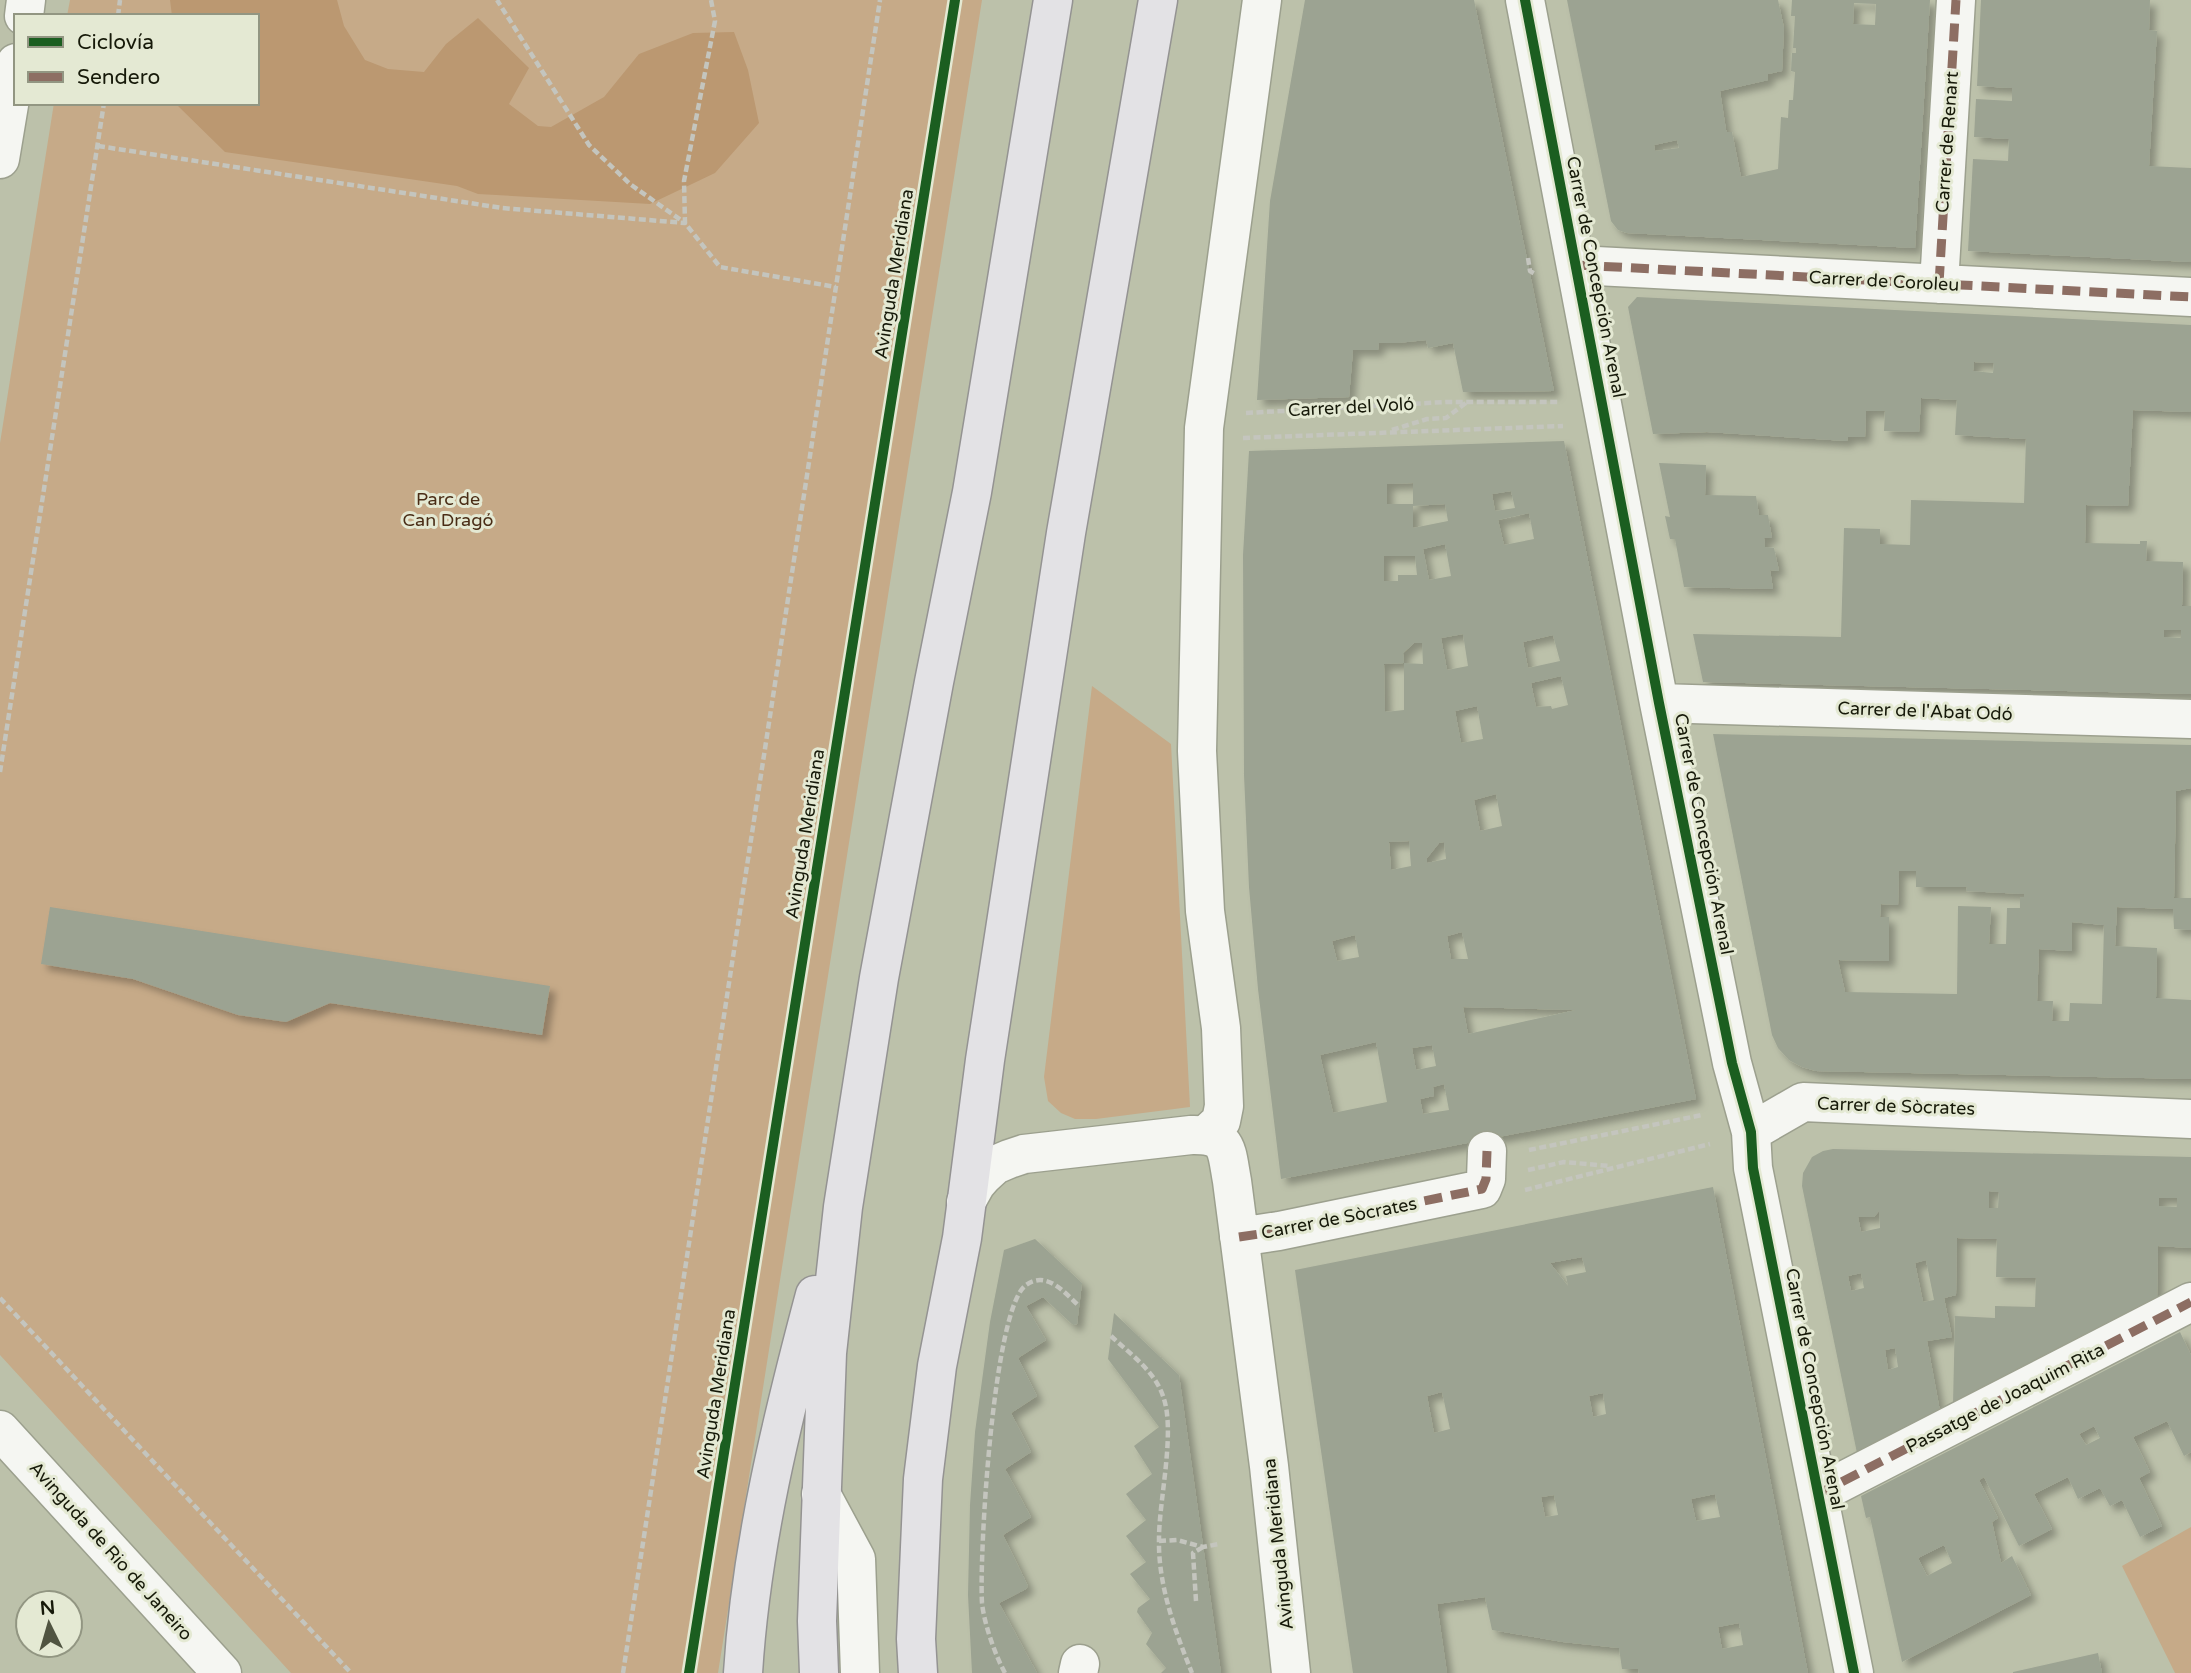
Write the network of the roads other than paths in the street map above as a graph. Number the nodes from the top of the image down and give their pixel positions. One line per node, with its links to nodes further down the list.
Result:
1 (1053, 0): 18 (main road)
2 (1158, 0): 17 (main road)
3 (1262, 0): 15 (street)
4 (1525, 0): 8 (street, Carrer de Concepción Arenal)
5 (1956, 0): 9 (street, Carrer de Renart)
6 (14, 75): 7 (street)
7 (0, 159)
8 (1577, 265): 9 (street, Carrer de Coroleu); 11 (street, Carrer de Concepción Arenal)
9 (1939, 284): 10 (street, Carrer de Coroleu)
10 (2191, 297)
11 (1659, 703): 12 (street, Carrer de l'Abat Odó); 14 (street, Carrer de Concepción Arenal)
12 (2191, 719)
13 (2191, 1119): 14 (street, Carrer de Sòcrates)
14 (1751, 1132): 23 (street, Carrer de Concepción Arenal)
15 (1206, 1135): 17 (street); 19 (street, Avinguda Meridiana)
16 (1501, 1162): 19 (street, Carrer de Sòcrates)
17 (966, 1202): 28 (main road)
18 (843, 1207): 22 (main road); 25 (main road)
19 (1239, 1237): 29 (street, Avinguda Meridiana)
20 (2191, 1302): 23 (street, Passatge de Joaquim Rita)
21 (0, 1430): 24 (street, Avinguda de Rio de Janeiro)
22 (821, 1494): 26 (main road); 27 (street)
23 (1818, 1494): 30 (street, Carrer de Concepción Arenal)
24 (222, 1673)
25 (743, 1673)
26 (819, 1673)
27 (860, 1673)
28 (918, 1673)
29 (1291, 1673)
30 (1854, 1673)

